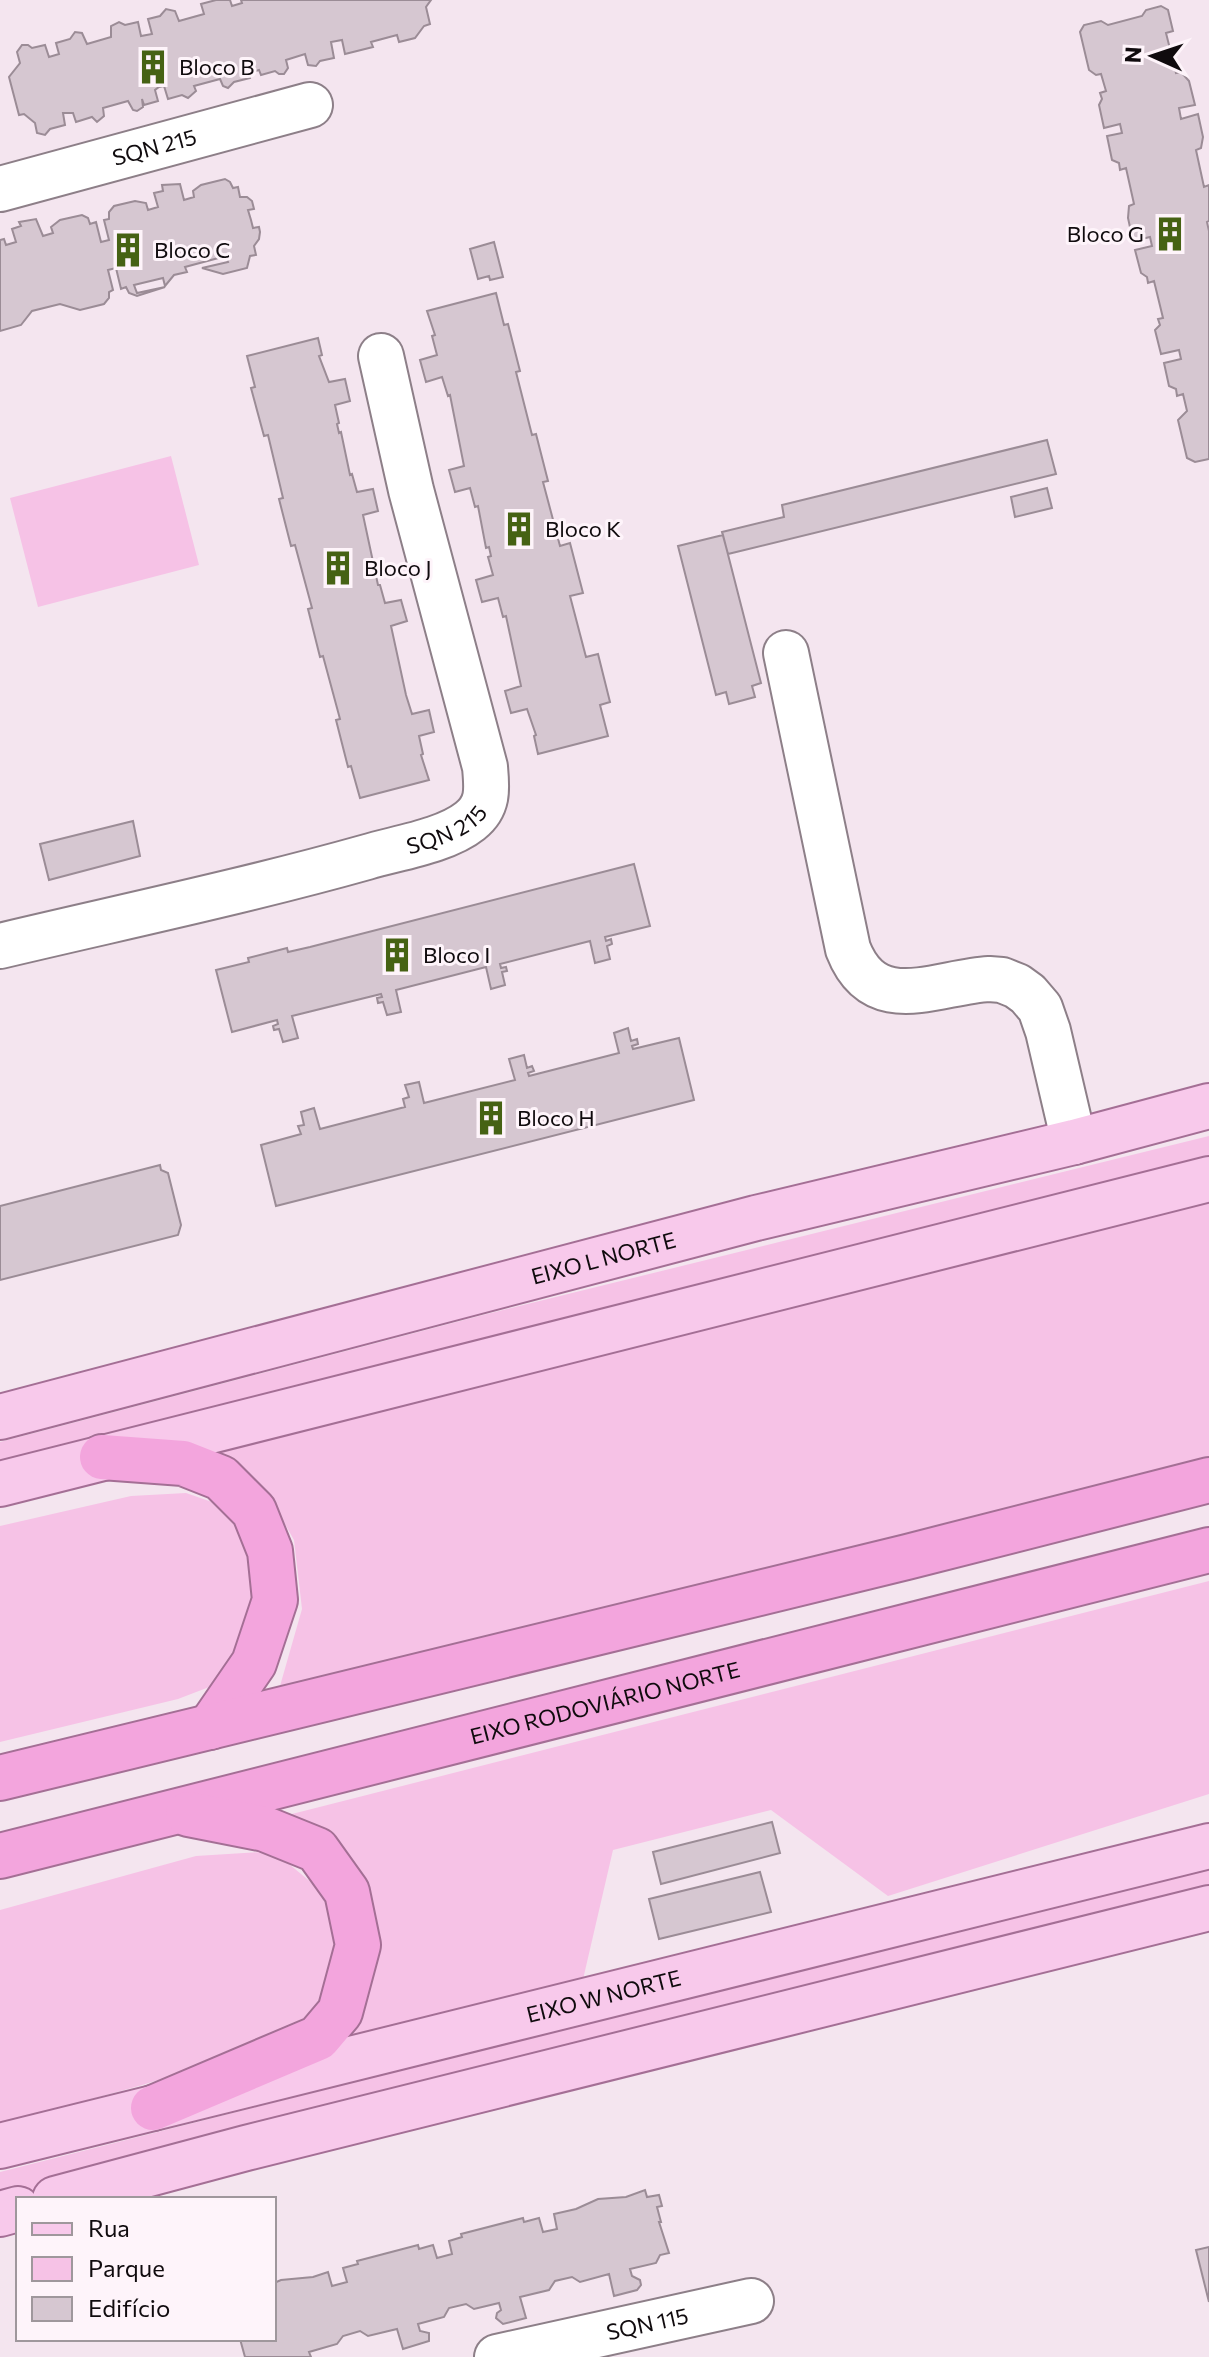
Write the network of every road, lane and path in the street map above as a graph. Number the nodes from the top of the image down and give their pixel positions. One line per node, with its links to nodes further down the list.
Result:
1 (310, 105): 2 (street, SQN 215)
2 (0, 189)
3 (381, 356): 5 (street, SQN 215)
4 (786, 653): 7 (street)
5 (0, 946)
6 (1209, 1106): 7 (main road, EIXO L NORTE)
7 (1074, 1142): 9 (main road, EIXO L NORTE)
8 (1209, 1179): 10 (main road)
9 (0, 1417)
10 (102, 1457): 12 (main road); 14 (highway)
11 (1209, 1480): 14 (highway)
12 (0, 1484)
13 (1209, 1550): 16 (highway, EIXO RODOVIÁRIO NORTE)
14 (210, 1727): 15 (highway)
15 (0, 1778)
16 (173, 1812): 18 (highway, EIXO RODOVIÁRIO NORTE); 20 (highway)
17 (1209, 1846): 20 (main road, EIXO W NORTE)
18 (0, 1856)
19 (1209, 1908): 22 (main road)
20 (153, 2108): 21 (main road, EIXO W NORTE)
21 (0, 2146)
22 (62, 2197)
23 (751, 2301): 24 (street, SQN 115)
24 (497, 2357)

